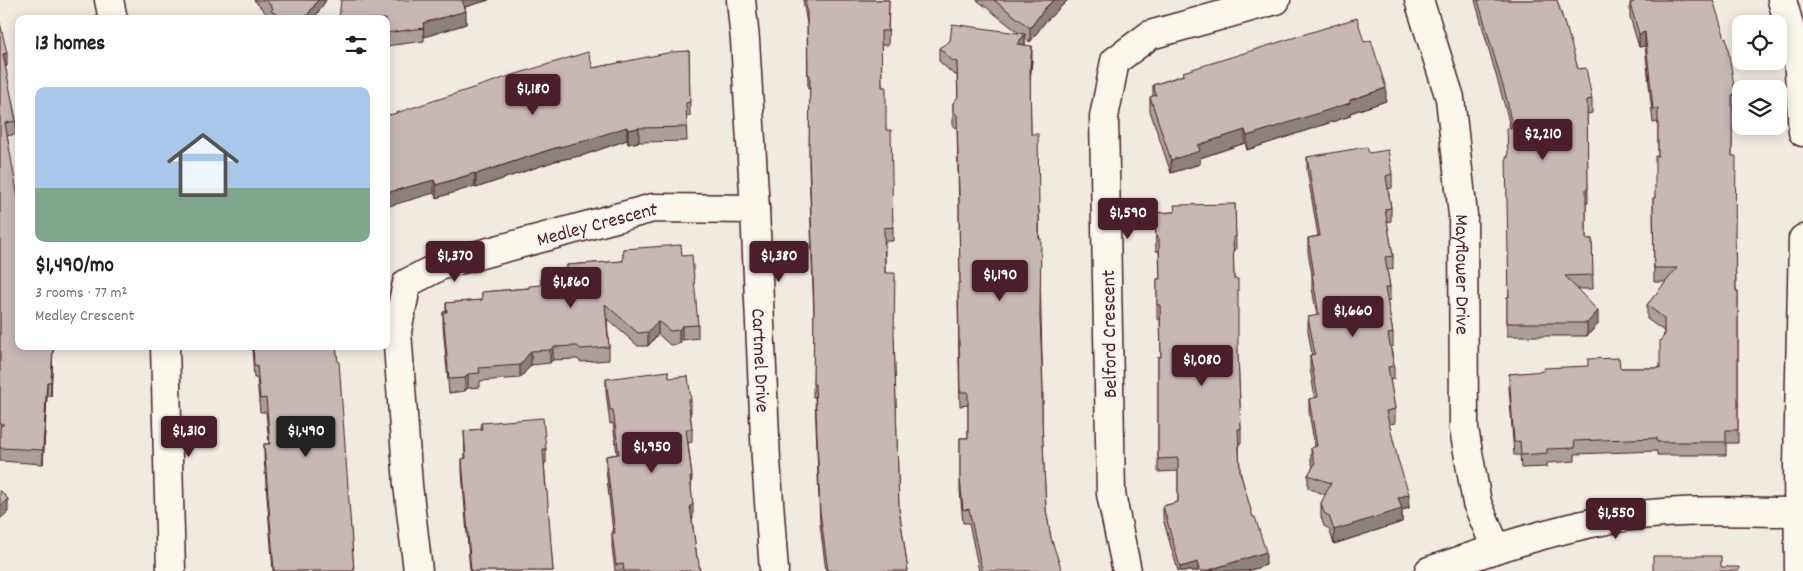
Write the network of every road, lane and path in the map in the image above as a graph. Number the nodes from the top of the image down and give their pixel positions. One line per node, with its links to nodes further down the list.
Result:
1 (109, 0): 6 (street)
2 (741, 0): 8 (street, Cartmel Drive)
3 (1276, 0): 16 (street, Belford Crescent)
4 (1419, 0): 12 (street, Mayflower Drive)
5 (1782, 0): 7 (street)
6 (112, 15)
7 (1803, 132)
8 (755, 208): 14 (street, Medley Crescent); 15 (street, Cartmel Drive)
9 (1803, 239): 11 (street)
10 (165, 350): 13 (street)
11 (1800, 512): 12 (street); 18 (street)
12 (1496, 548): 17 (street)
13 (171, 571)
14 (418, 571)
15 (774, 571)
16 (1127, 571)
17 (1429, 571)
18 (1800, 571)

